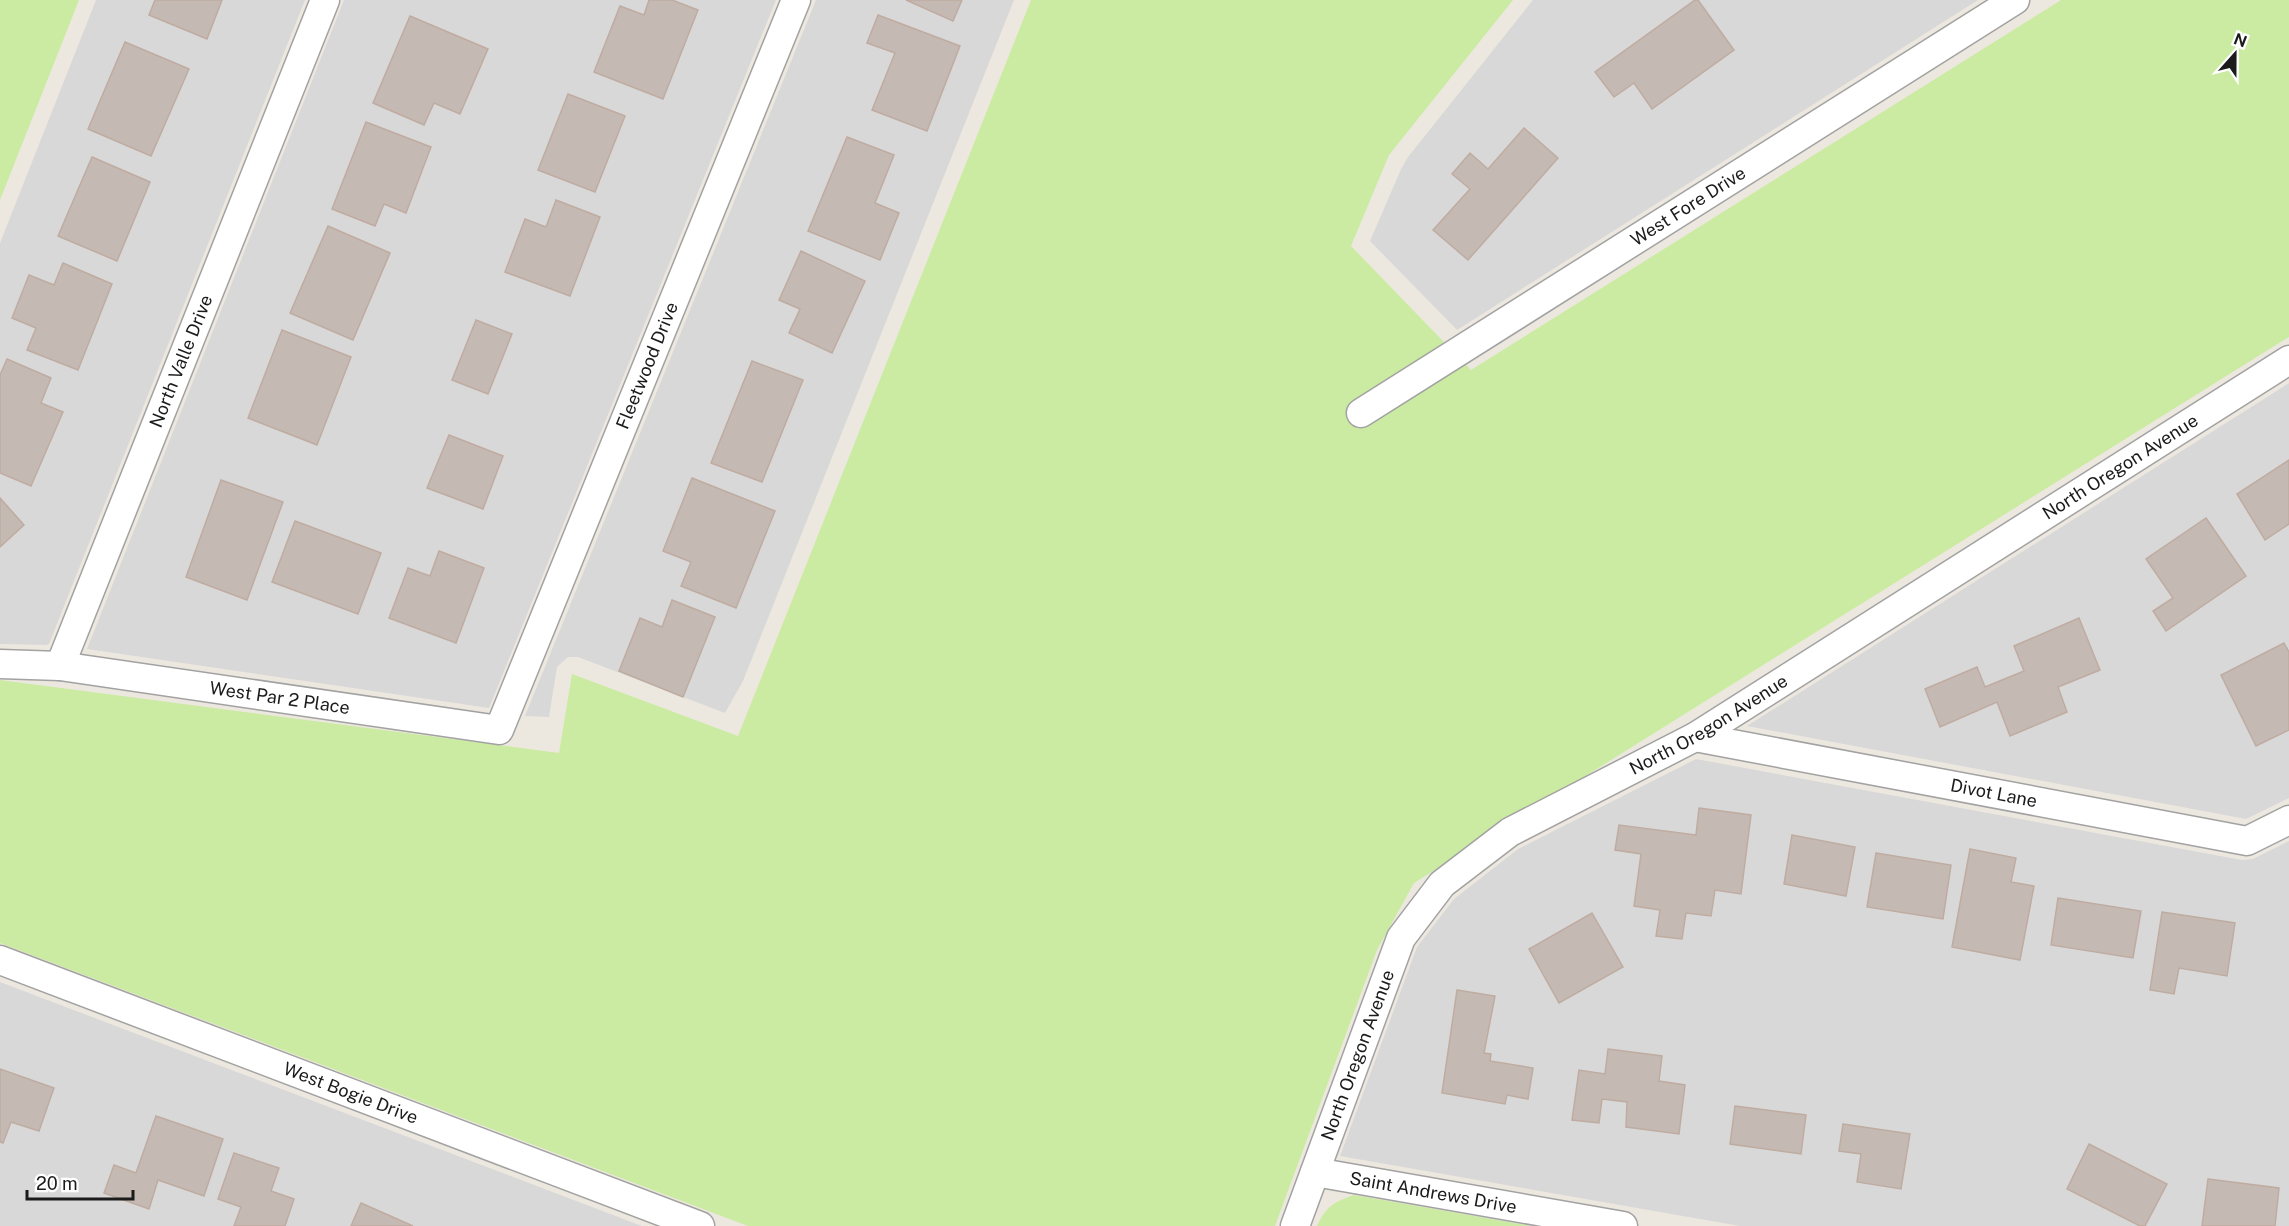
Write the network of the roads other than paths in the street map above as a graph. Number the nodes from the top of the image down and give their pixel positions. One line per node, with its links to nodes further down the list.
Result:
1 (325, 0): 7 (street, North Valle Drive)
2 (796, 0): 8 (street, Fleetwood Drive)
3 (2015, 0): 5 (street, West Fore Drive)
4 (2289, 360): 9 (street, North Oregon Avenue)
5 (1361, 412)
6 (0, 664): 7 (street)
7 (60, 666): 8 (street, West Par 2 Place)
8 (499, 730)
9 (1695, 737): 10 (street, Divot Lane); 12 (street, North Oregon Avenue)
10 (2289, 820)
11 (0, 960): 13 (street, West Bogie Drive)
12 (1315, 1172): 14 (street, North Oregon Avenue); 15 (street, Saint Andrews Drive)
13 (700, 1226)
14 (1295, 1226)
15 (1623, 1226)

